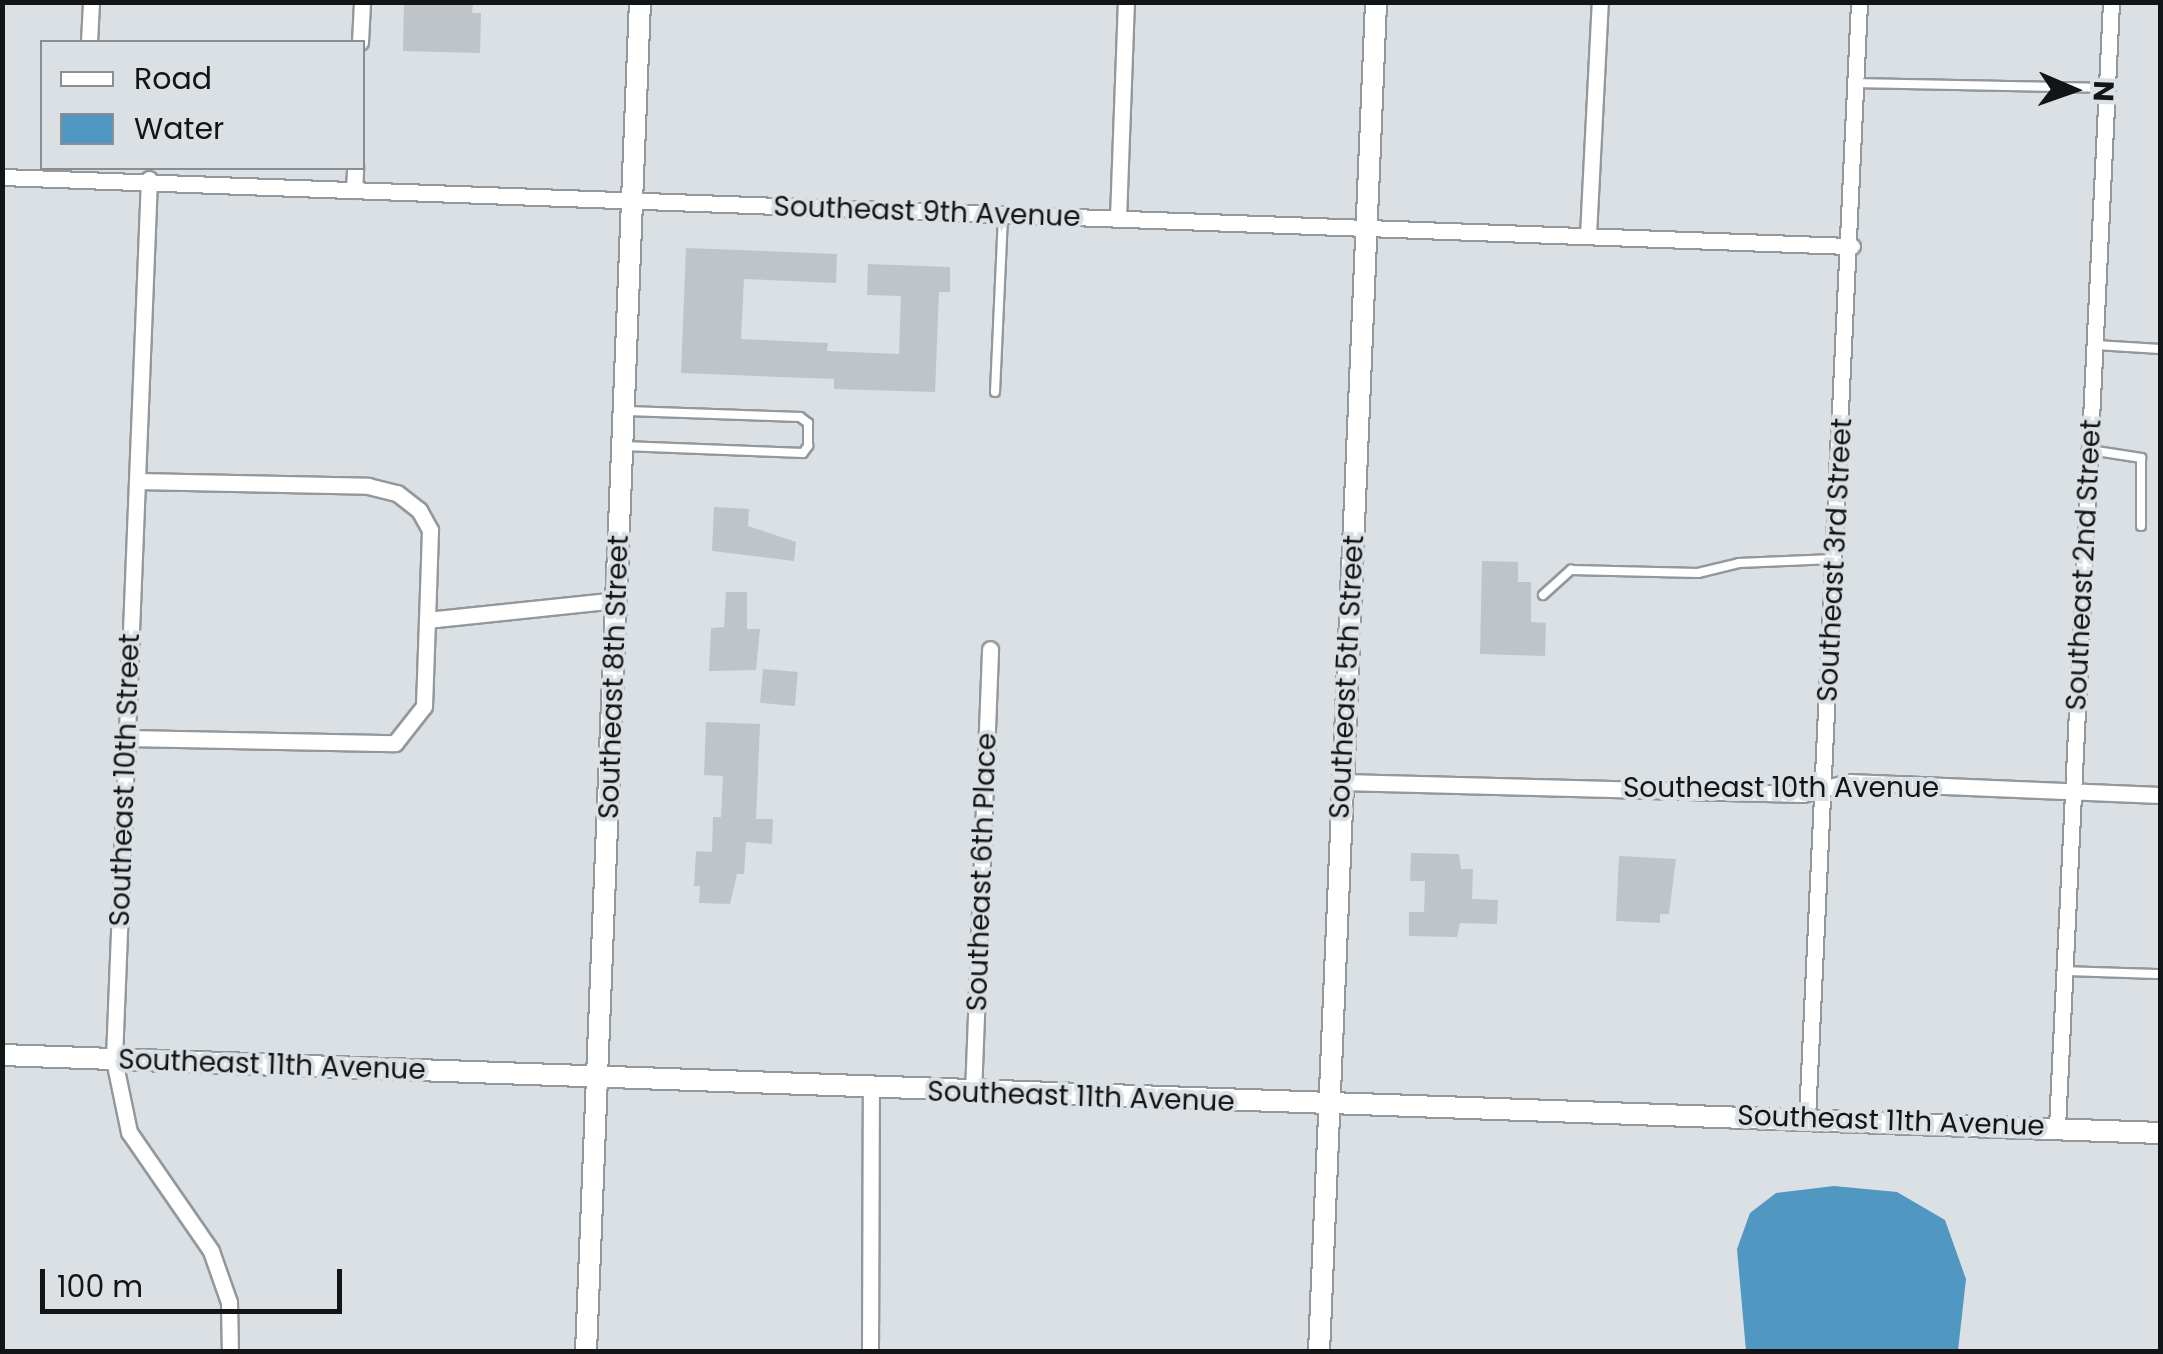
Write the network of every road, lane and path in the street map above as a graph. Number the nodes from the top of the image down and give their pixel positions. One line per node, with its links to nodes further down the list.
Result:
1 (91, 2): 9 (street)
2 (362, 2): 10 (street)
3 (640, 2): 18 (street, Southeast 8th Street)
4 (1126, 2): 20 (street)
5 (1376, 2): 21 (street, Southeast 5th Street)
6 (1600, 2): 22 (street)
7 (1859, 2): 11 (street, Southeast 3rd Street)
8 (2110, 2): 12 (street, Southeast 2nd Street)
9 (90, 40)
10 (360, 40)
11 (1857, 83): 12 (lane); 23 (street, Southeast 3rd Street)
12 (2107, 88): 24 (street, Southeast 2nd Street)
13 (355, 170): 17 (street)
14 (84, 174): 15 (street, Southeast 9th Avenue); 16 (street, Southeast 9th Avenue)
15 (2, 177)
16 (149, 179): 17 (street, Southeast 9th Avenue); 30 (street, Southeast 10th Street)
17 (354, 190): 18 (street, Southeast 9th Avenue)
18 (633, 202): 19 (street, Southeast 9th Avenue); 27 (street, Southeast 8th Street)
19 (1003, 214): 20 (street, Southeast 9th Avenue); 26 (lane)
20 (1118, 218): 21 (street, Southeast 9th Avenue)
21 (1368, 228): 22 (street, Southeast 9th Avenue); 38 (street, Southeast 5th Street)
22 (1588, 235): 23 (street, Southeast 9th Avenue)
23 (1852, 246): 32 (street, Southeast 3rd Street)
24 (2096, 344): 25 (lane); 29 (street, Southeast 2nd Street)
25 (2160, 349)
26 (995, 392)
27 (624, 412): 28 (street, Southeast 8th Street); 28 (lane)
28 (622, 446): 34 (street, Southeast 8th Street)
29 (2090, 450): 31 (lane); 40 (street, Southeast 2nd Street)
30 (137, 481): 35 (street); 37 (street, Southeast 10th Street)
31 (2141, 526)
32 (1833, 559): 33 (lane); 39 (street, Southeast 3rd Street)
33 (1543, 595)
34 (616, 600): 35 (street); 46 (street, Southeast 8th Street)
35 (427, 620): 37 (street)
36 (990, 649): 48 (street, Southeast 6th Place)
37 (127, 738): 45 (street, Southeast 10th Street)
38 (1342, 782): 39 (street, Southeast 10th Avenue); 49 (street, Southeast 5th Street)
39 (1825, 792): 40 (street, Southeast 10th Avenue); 50 (street, Southeast 3rd Street)
40 (2072, 793): 41 (street, Southeast 10th Avenue); 42 (street, Southeast 2nd Street)
41 (2160, 795)
42 (2064, 971): 43 (lane); 51 (street, Southeast 2nd Street)
43 (2160, 974)
44 (2, 1056): 45 (street, Southeast 11th Avenue)
45 (114, 1060): 46 (street, Southeast 11th Avenue); 53 (street, Southeast 10th Street)
46 (599, 1076): 47 (street, Southeast 11th Avenue); 54 (street, Southeast 8th Street)
47 (871, 1091): 48 (street, Southeast 11th Avenue); 55 (street)
48 (973, 1094): 49 (street, Southeast 11th Avenue)
49 (1330, 1105): 50 (street, Southeast 11th Avenue); 56 (street, Southeast 5th Street)
50 (1807, 1118): 51 (street, Southeast 11th Avenue)
51 (2057, 1127): 52 (street, Southeast 11th Avenue)
52 (2160, 1132)
53 (230, 1352)
54 (586, 1352)
55 (870, 1352)
56 (1319, 1352)

